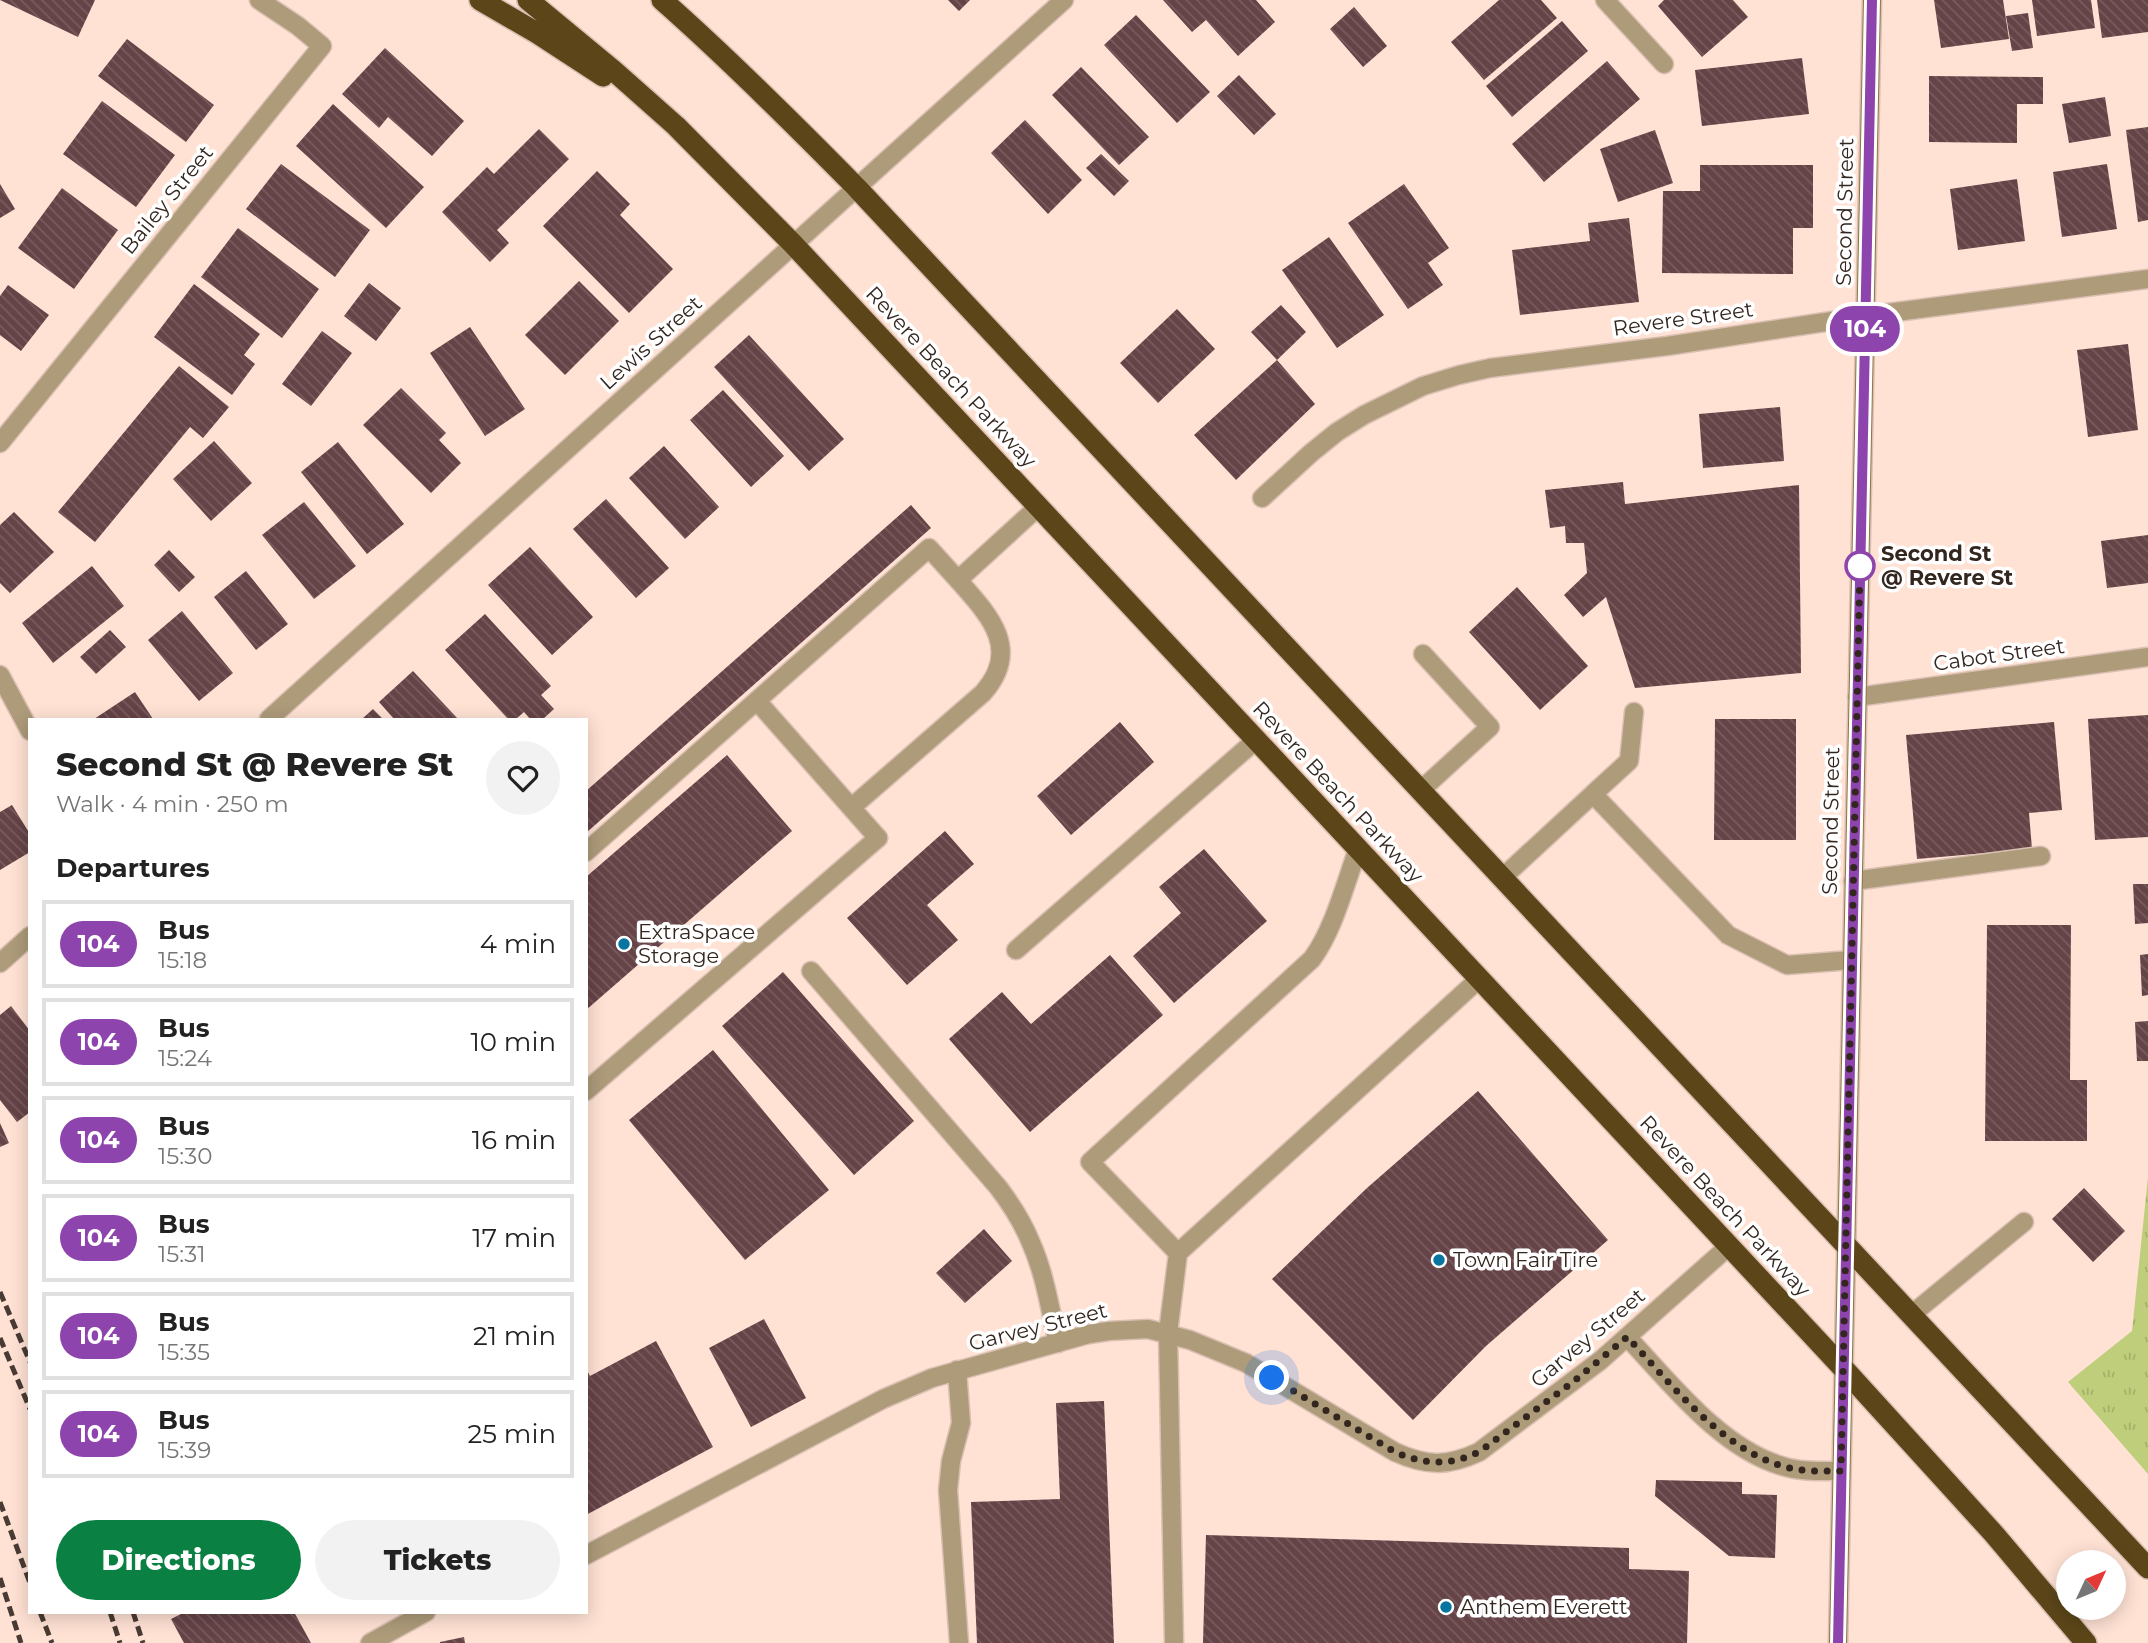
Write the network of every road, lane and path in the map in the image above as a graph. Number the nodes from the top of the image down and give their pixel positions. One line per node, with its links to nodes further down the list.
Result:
1 (260, 0): 14 (street, Bailey Street)
2 (480, 0): 9 (highway)
3 (528, 0): 9 (highway, Revere Beach Parkway)
4 (662, 0): 10 (highway)
5 (1064, 0): 10 (street, Lewis Street)
6 (1605, 0): 8 (street)
7 (1872, 0): 13 (main road, Second Street)
8 (1664, 64)
9 (676, 126): 11 (highway, Revere Beach Parkway)
10 (856, 187): 11 (street, Lewis Street); 27 (highway)
11 (793, 244): 16 (highway, Revere Beach Parkway); 24 (street, Lewis Street)
12 (2148, 279): 13 (street, Revere Street)
13 (1865, 316): 15 (street, Revere Street); 21 (main road, Second Street)
14 (0, 443)
15 (1262, 498)
16 (1038, 506): 17 (street); 26 (highway, Revere Beach Parkway)
17 (958, 580): 22 (street); 29 (street)
18 (1423, 654): 27 (street)
19 (2148, 657): 21 (street, Cabot Street)
20 (0, 675): 25 (street)
21 (1857, 697): 34 (main road, Second Street)
22 (757, 701): 29 (street); 31 (street)
23 (1634, 712): 28 (street)
24 (270, 718)
25 (28, 727)
26 (1256, 740): 30 (highway, Revere Beach Parkway); 36 (street)
27 (1420, 790): 33 (highway)
28 (1594, 794): 33 (street); 37 (street)
29 (852, 807): 41 (street)
30 (1358, 849): 40 (highway, Revere Beach Parkway); 45 (street)
31 (588, 850)
32 (2041, 856): 34 (street)
33 (1502, 878): 43 (highway)
34 (1853, 881): 37 (main road, Second Street)
35 (28, 938): 38 (street)
36 (1016, 950)
37 (1852, 960): 43 (main road, Second Street)
38 (0, 963)
39 (811, 971): 49 (street)
40 (1479, 979): 44 (highway, Revere Beach Parkway); 45 (street)
41 (588, 1089)
42 (2024, 1222): 46 (street)
43 (1846, 1244): 46 (highway); 50 (main road, Second Street)
44 (1729, 1246): 48 (street, Garvey Street); 50 (highway, Revere Beach Parkway)
45 (1178, 1253): 47 (street)
46 (1911, 1315): 54 (highway)
47 (1168, 1333): 48 (street, Garvey Street); 49 (street, Garvey Street); 56 (street)
48 (1627, 1337): 52 (street)
49 (1058, 1343): 51 (street, Garvey Street)
50 (1843, 1368): 52 (main road, Second Street); 60 (highway, Revere Beach Parkway)
51 (957, 1370): 53 (street, Garvey Street); 58 (street)
52 (1841, 1471): 59 (main road, Second Street)
53 (588, 1554)
54 (2148, 1568)
55 (422, 1614): 57 (street)
56 (1174, 1642)
57 (370, 1643)
58 (959, 1643)
59 (1838, 1643)
60 (2086, 1643)

